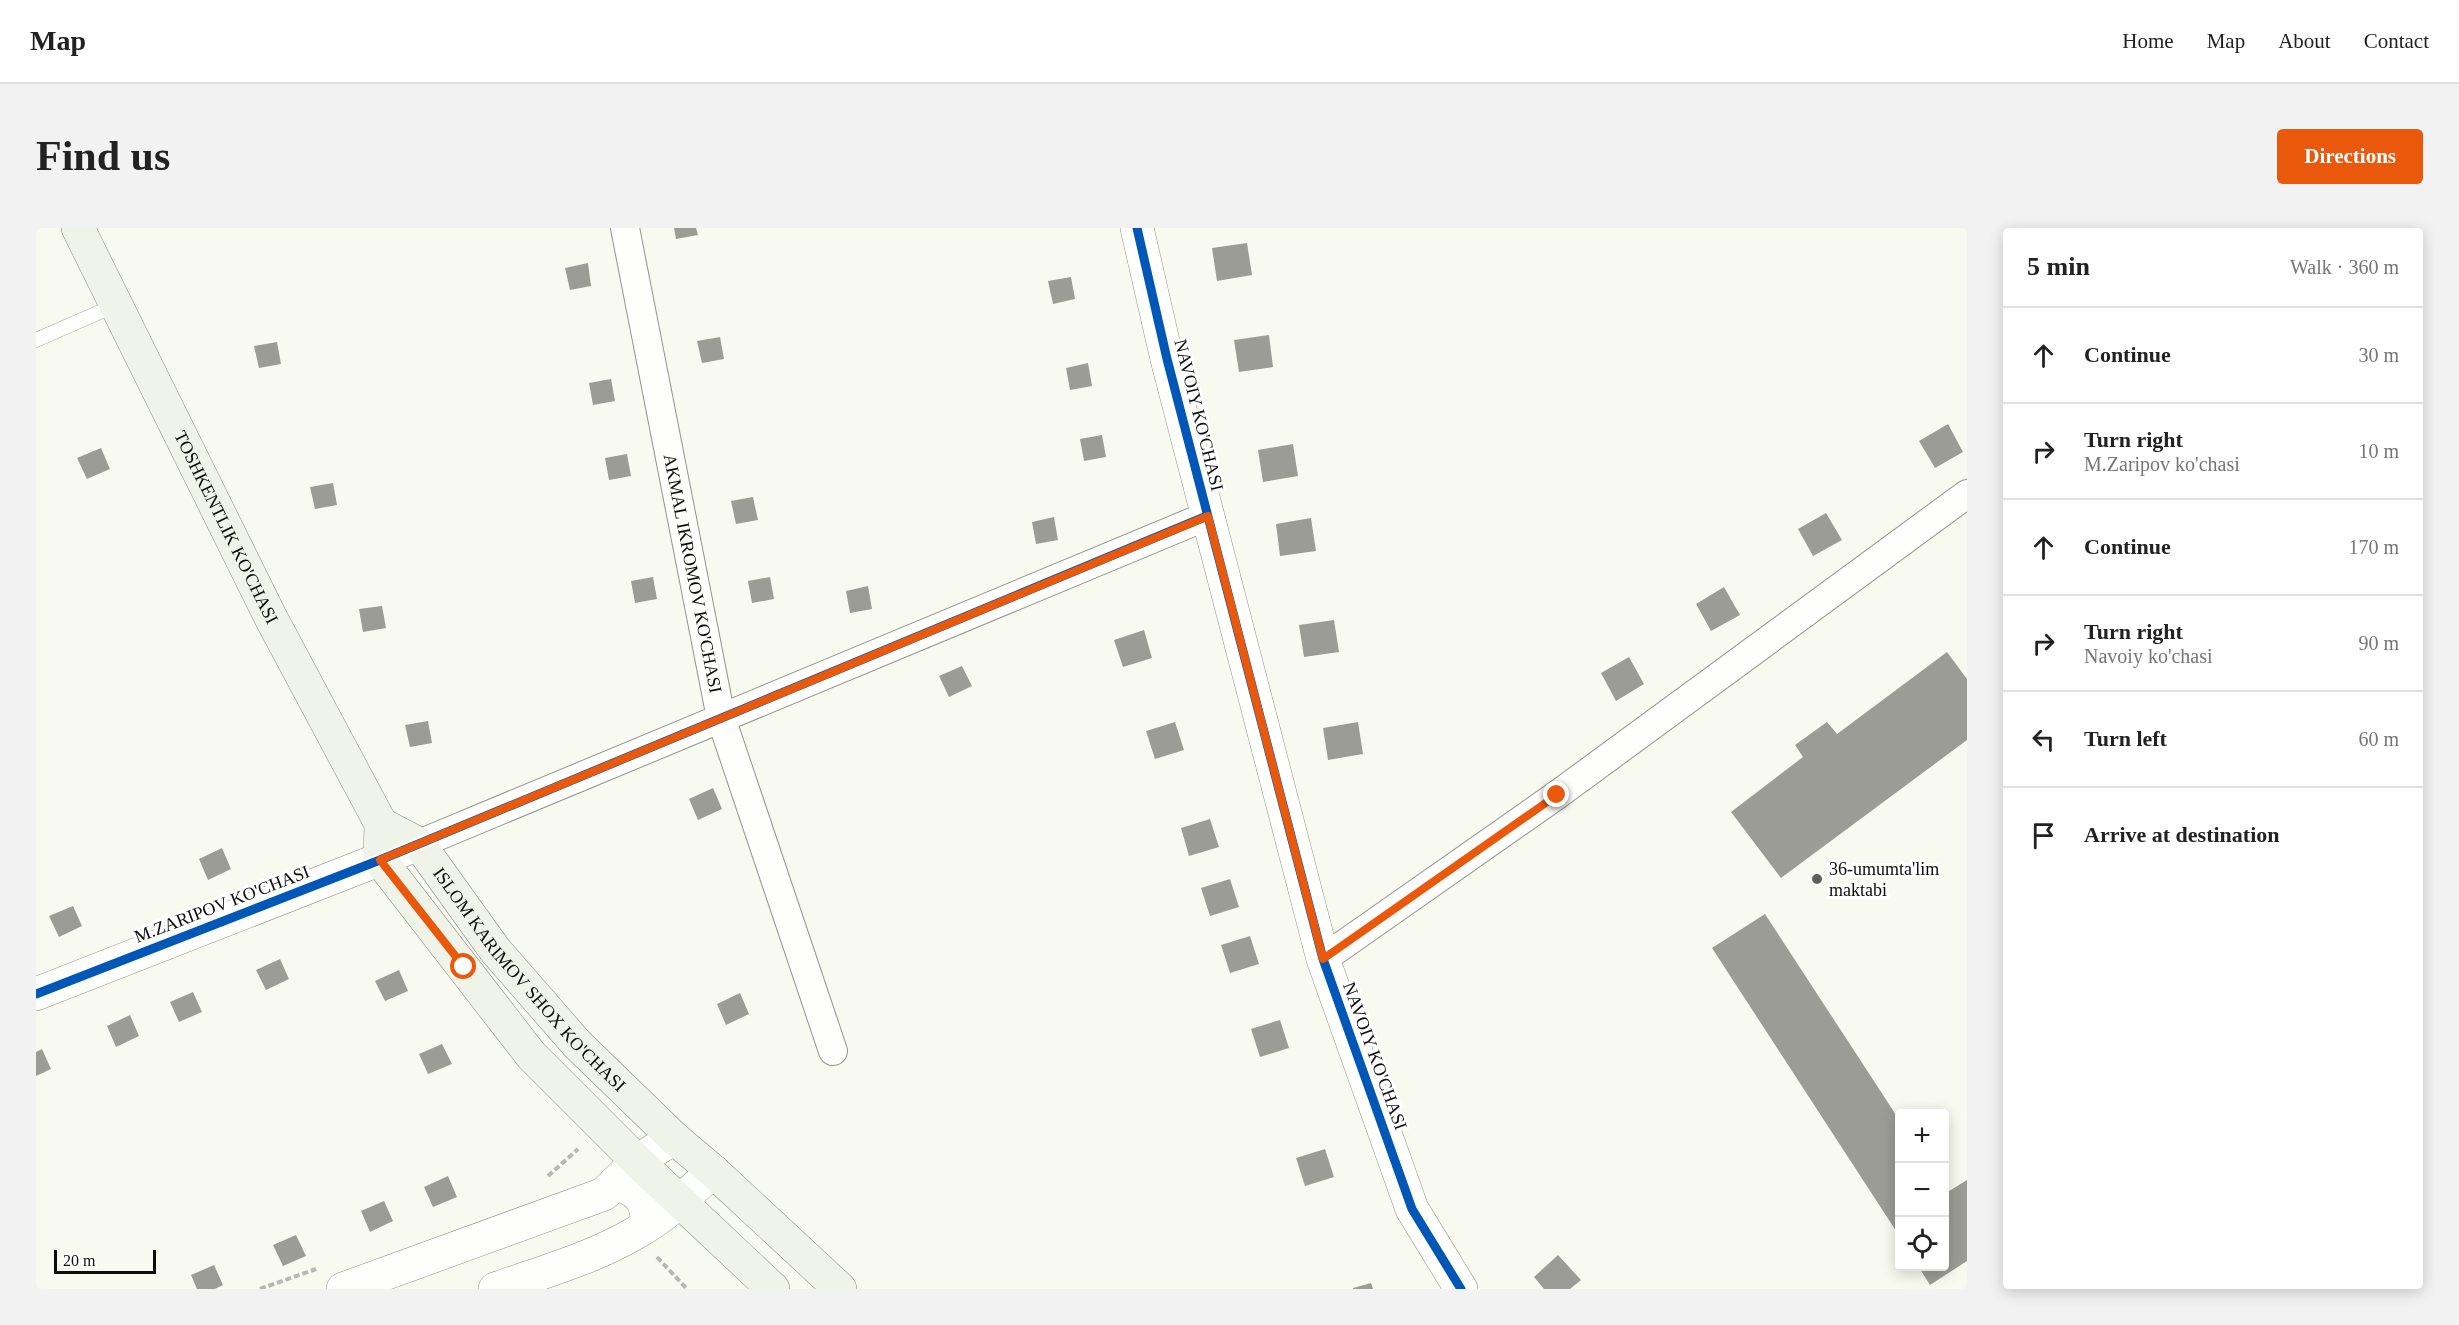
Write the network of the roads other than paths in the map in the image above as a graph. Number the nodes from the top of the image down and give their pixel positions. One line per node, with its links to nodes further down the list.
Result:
1 (78, 228): 4 (main road, TOSHKENTLIK KO'CHASI)
2 (625, 228): 8 (street, AKMAL IKROMOV KO'CHASI)
3 (1137, 228): 7 (street, NAVOIY KO'CHASI)
4 (116, 305): 5 (lane); 9 (main road, TOSHKENTLIK KO'CHASI)
5 (36, 340)
6 (1967, 494): 12 (street)
7 (1208, 516): 8 (street); 12 (street, NAVOIY KO'CHASI)
8 (721, 718): 10 (street); 14 (street, AKMAL IKROMOV KO'CHASI)
9 (381, 824): 10 (main road, ISLOM KARIMOV SHOX KO'CHASI); 11 (main road)
10 (419, 844): 11 (street, M.ZARIPOV KO'CHASI); 15 (main road, ISLOM KARIMOV SHOX KO'CHASI)
11 (380, 860): 13 (street, M.ZARIPOV KO'CHASI); 17 (main road)
12 (1323, 959): 24 (street, NAVOIY KO'CHASI)
13 (36, 994)
14 (833, 1051)
15 (674, 1138): 16 (main road, ISLOM KARIMOV SHOX KO'CHASI); 17 (street)
16 (713, 1171): 18 (street); 23 (main road, ISLOM KARIMOV SHOX KO'CHASI)
17 (626, 1172): 18 (main road); 19 (street); 20 (street)
18 (681, 1202): 19 (street); 22 (main road)
19 (648, 1225): 21 (street)
20 (343, 1289)
21 (495, 1289)
22 (773, 1289)
23 (840, 1289)
24 (1461, 1289)

